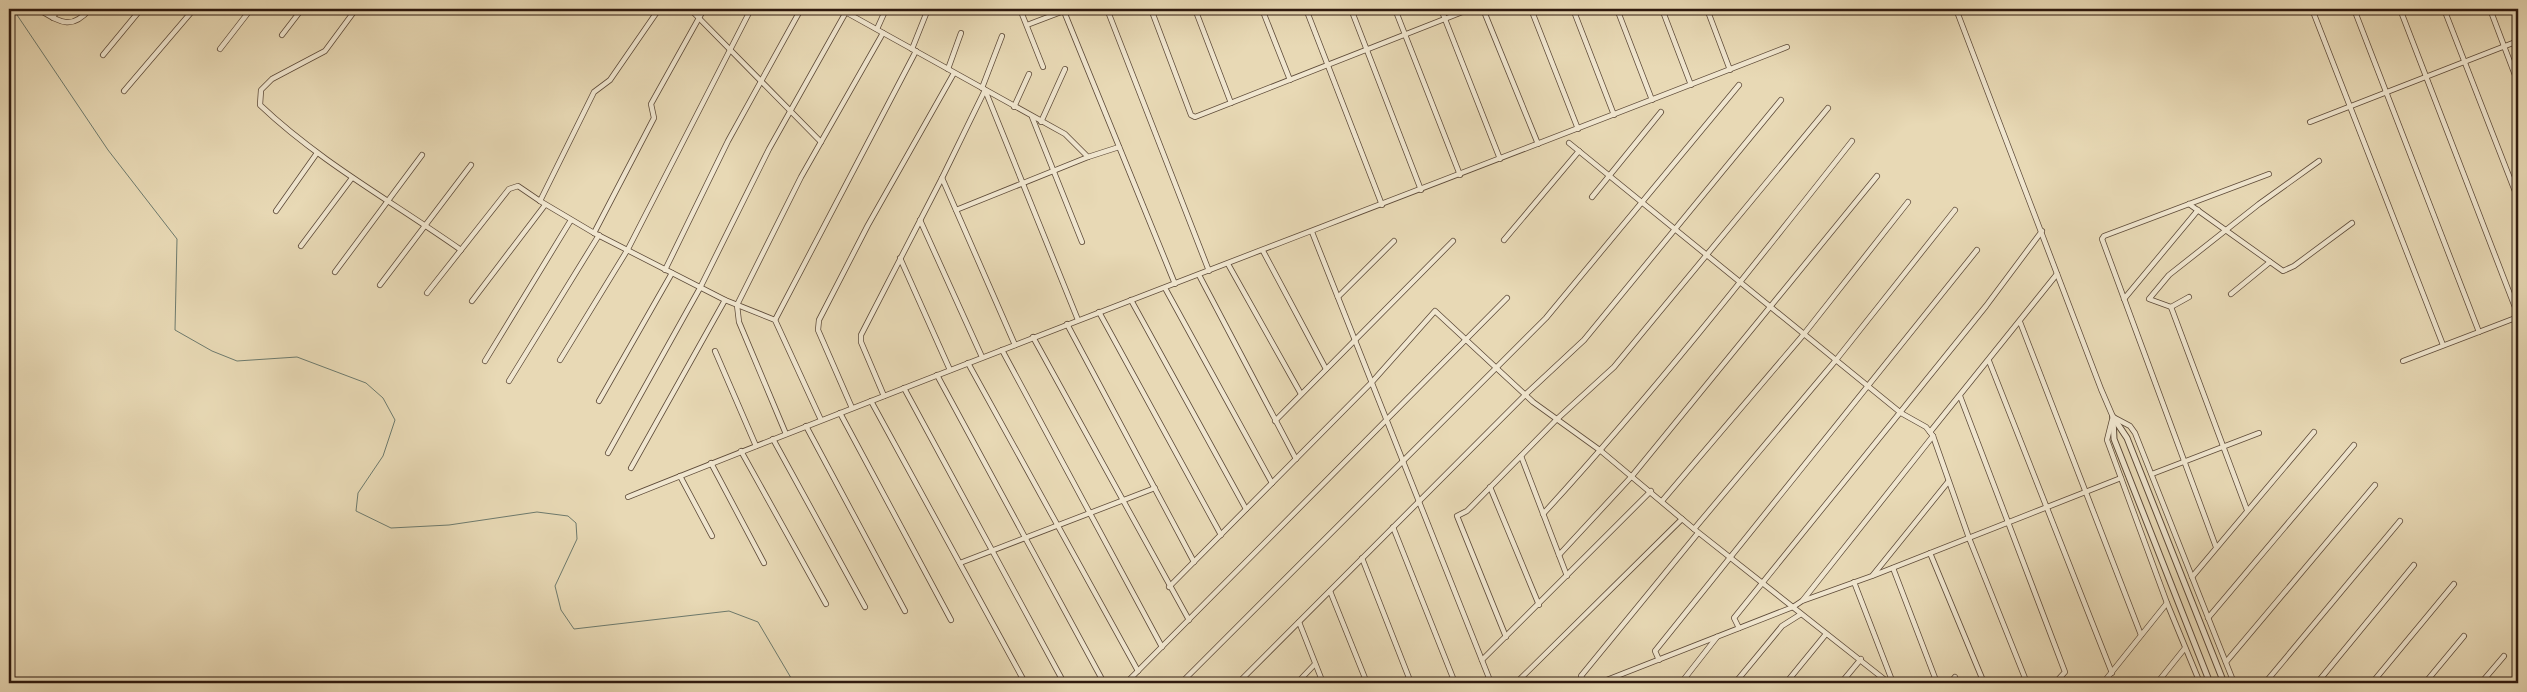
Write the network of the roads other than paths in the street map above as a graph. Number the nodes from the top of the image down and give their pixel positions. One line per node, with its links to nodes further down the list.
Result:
1 (38, 9): 41 (street)
2 (57, 9): 41 (street)
3 (90, 9): 41 (street)
4 (141, 9): 58 (street)
5 (194, 9): 74 (street)
6 (251, 9): 54 (street)
7 (302, 9): 49 (street)
8 (356, 9): 95 (street)
9 (659, 9): 113 (street)
10 (690, 9): 42 (street)
11 (704, 9): 42 (street)
12 (751, 9): 55 (street)
13 (801, 9): 69 (street)
14 (886, 9): 45 (street)
15 (928, 9): 57 (street)
16 (1020, 9): 44 (street)
17 (1069, 9): 40 (street)
18 (1107, 9): 146 (street)
19 (1151, 9): 78 (street)
20 (1195, 9): 78 (street)
21 (1262, 9): 68 (street)
22 (1306, 9): 60 (street)
23 (1351, 9): 56 (street)
24 (1395, 9): 48 (street)
25 (1441, 9): 43 (street)
26 (1470, 9): 43 (street)
27 (1483, 9): 91 (street)
28 (1531, 9): 88 (street)
29 (1573, 9): 84 (street)
30 (1617, 9): 76 (street)
31 (1662, 9): 71 (street)
32 (1707, 9): 64 (street)
33 (1956, 9): 128 (street)
34 (2312, 9): 80 (street)
35 (2354, 9): 75 (street)
36 (2400, 9): 67 (street)
37 (2444, 9): 59 (street)
38 (2490, 9): 52 (street)
39 (842, 10): 45 (street); 82 (street)
40 (1063, 10): 44 (street); 93 (street)
41 (53, 18)
42 (699, 18): 55 (street); 131 (street)
43 (1445, 19): 48 (street); 98 (street)
44 (1026, 25): 61 (street)
45 (877, 30): 46 (street)
46 (883, 33): 57 (street); 90 (street)
47 (961, 33): 62 (street)
48 (1405, 34): 56 (street); 103 (street)
49 (282, 35)
50 (1002, 36): 73 (street)
51 (2518, 41): 52 (street)
52 (2504, 46): 59 (street); 70 (street)
53 (1787, 47): 64 (street)
54 (220, 49)
55 (730, 49): 69 (street); 137 (street)
56 (1367, 49): 60 (street); 109 (street)
57 (914, 50): 62 (street); 170 (street)
58 (103, 55)
59 (2464, 62): 67 (street); 111 (street)
60 (1328, 65): 68 (street); 118 (street)
61 (1044, 67)
62 (948, 69): 65 (street)
63 (1065, 69): 86 (street)
64 (1730, 70): 71 (street)
65 (954, 73): 73 (street); 204 (street)
66 (1029, 74): 79 (street)
67 (2426, 77): 75 (street); 169 (street)
68 (1290, 80): 78 (street)
69 (761, 82): 82 (street); 145 (street)
70 (2518, 83)
71 (1691, 85): 76 (street)
72 (1739, 86): 114 (street)
73 (983, 89): 79 (street); 107 (street); 108 (street)
74 (124, 91)
75 (2386, 92): 80 (street); 174 (street)
76 (1652, 100): 84 (street)
77 (1781, 100): 127 (street)
78 (1230, 103)
79 (1014, 106): 85 (street)
80 (2350, 106): 87 (street); 180 (street)
81 (1828, 108): 141 (street)
82 (790, 112): 90 (street); 154 (street)
83 (1661, 112): 104 (street)
84 (1614, 115): 88 (street)
85 (1032, 117): 86 (street); 101 (street)
86 (1041, 122): 97 (street)
87 (2310, 122)
88 (1578, 129): 91 (street)
89 (1852, 141): 151 (street)
90 (821, 142): 165 (street)
91 (1538, 144): 98 (street)
92 (1569, 144): 94 (street)
93 (1119, 147): 97 (street); 152 (street)
94 (1579, 151): 104 (street); 132 (street)
95 (317, 153): 106 (street); 122 (street)
96 (422, 155): 112 (street)
97 (1088, 157): 101 (street)
98 (1500, 159): 103 (street)
99 (2319, 161): 129 (street)
100 (471, 165): 126 (street)
101 (1054, 171): 108 (street); 135 (street)
102 (2269, 174): 117 (street)
103 (1460, 175): 109 (street)
104 (1610, 176): 110 (street); 114 (street)
105 (1877, 176): 166 (street)
106 (352, 178): 112 (street); 136 (street)
107 (942, 178): 119 (street); 124 (street)
108 (1023, 183): 119 (street); 171 (street)
109 (1421, 190): 118 (street)
110 (1592, 197)
111 (2518, 198)
112 (388, 201): 126 (street); 147 (street)
113 (540, 201): 116 (street); 138 (street)
114 (1641, 202): 127 (street); 190 (street)
115 (1908, 202): 175 (street)
116 (545, 204): 123 (street); 164 (street)
117 (2189, 204): 121 (street); 161 (street)
118 (1382, 205): 130 (street)
119 (956, 210): 179 (street)
120 (1955, 210): 186 (street)
121 (2198, 210): 129 (street); 161 (street)
122 (276, 211)
123 (571, 220): 131 (street); 184 (street)
124 (920, 220): 142 (street); 183 (street)
125 (2352, 223): 143 (street)
126 (426, 225): 138 (street); 153 (street)
127 (1676, 230): 141 (street); 199 (street)
128 (2042, 231): 149 (street); 206 (street)
129 (2226, 231): 143 (street); 167 (street)
130 (1312, 232): 140 (street); 158 (street)
131 (596, 234): 137 (street); 194 (street)
132 (1504, 240)
133 (1394, 241): 158 (street)
134 (1453, 241): 177 (street)
135 (1082, 242)
136 (301, 246)
137 (628, 249): 145 (street); 185 (street)
138 (461, 250): 156 (street)
139 (1977, 250): 196 (street)
140 (1263, 251): 144 (street); 191 (street)
141 (1707, 256): 151 (street); 210 (street)
142 (900, 258): 192 (street); 200 (street)
143 (2270, 262): 157 (street)
144 (1228, 264): 146 (street); 198 (street)
145 (665, 270): 148 (street)
146 (1209, 271): 150 (street)
147 (335, 272)
148 (672, 273): 154 (street); 203 (street)
149 (2057, 274): 172 (street); 207 (street)
150 (1198, 275): 152 (street); 211 (street)
151 (1740, 282): 166 (street); 221 (street)
152 (1175, 284): 155 (street)
153 (380, 285)
154 (700, 288): 162 (street); 223 (street)
155 (1165, 288): 163 (street); 235 (street)
156 (427, 293)
157 (2231, 294)
158 (1338, 297): 177 (street)
159 (2189, 297): 167 (street)
160 (1507, 298): 178 (street)
161 (2124, 299): 227 (street)
162 (725, 300): 165 (street); 229 (street)
163 (1131, 300): 168 (street); 246 (street)
164 (472, 301)
165 (737, 305): 170 (street); 215 (street)
166 (1771, 307): 175 (street); 232 (street)
167 (2171, 307): 220 (street)
168 (1099, 312): 171 (street); 256 (street)
169 (2518, 316): 174 (street)
170 (775, 320): 208 (street)
171 (1078, 320): 173 (street)
172 (2020, 322): 187 (street); 240 (street)
173 (1067, 324): 176 (street); 238 (street)
174 (2479, 332): 180 (street)
175 (1804, 334): 186 (street); 244 (street)
176 (1033, 338): 179 (street); 242 (street)
177 (1355, 340): 191 (street); 195 (street)
178 (1466, 340): 190 (street); 195 (street); 209 (street)
179 (1015, 345): 182 (street)
180 (2443, 346): 188 (street)
181 (715, 350): 219 (street)
182 (1002, 350): 183 (street); 248 (street)
183 (982, 357): 189 (street)
184 (485, 360)
185 (560, 360)
186 (1836, 360): 196 (street); 255 (street)
187 (1990, 360): 201 (street); 245 (street)
188 (2403, 360)
189 (968, 363): 192 (street); 253 (street)
190 (1497, 368): 199 (street); 226 (street)
191 (1326, 369): 198 (street)
192 (950, 370): 193 (street)
193 (937, 375): 197 (street); 258 (street)
194 (509, 381)
195 (1372, 382): 209 (street); 225 (street)
196 (1867, 385): 206 (street); 264 (street)
197 (904, 388): 200 (street); 261 (street)
198 (1301, 394): 211 (street)
199 (1525, 395): 210 (street); 243 (street)
200 (884, 396): 202 (street)
201 (1960, 396): 216 (street); 252 (street)
202 (871, 401): 204 (street); 268 (street)
203 (599, 402)
204 (852, 408): 205 (street)
205 (840, 413): 208 (street); 288 (street)
206 (1901, 413): 216 (street); 274 (street)
207 (2113, 417): 230 (street); 233 (street); 337 (street); 338 (street)
208 (821, 420): 212 (street)
209 (1387, 420): 226 (street); 289 (street)
210 (1556, 420): 221 (street); 224 (street)
211 (1275, 421): 225 (street)
212 (806, 426): 215 (street); 285 (street)
213 (2314, 432): 247 (street)
214 (2259, 433): 220 (street)
215 (786, 434): 217 (street)
216 (1932, 434): 234 (street); 279 (street)
217 (773, 439): 219 (street); 283 (street)
218 (2354, 445): 287 (street)
219 (756, 446): 222 (street)
220 (2223, 448): 227 (street); 247 (street)
221 (1601, 451): 232 (street); 249 (street)
222 (741, 452): 228 (street); 281 (street)
223 (608, 453)
224 (1521, 456): 237 (street); 249 (street)
225 (1296, 459): 235 (street)
226 (1404, 462): 243 (street); 312 (street)
227 (2183, 462): 230 (street); 260 (street)
228 (711, 464): 231 (street); 267 (street)
229 (631, 468)
230 (2152, 474): 273 (street)
231 (680, 476): 241 (street); 257 (street)
232 (1632, 476): 239 (street); 263 (street)
233 (2121, 478): 240 (street); 280 (street)
234 (1948, 482): 259 (street); 272 (street)
235 (1272, 483): 246 (street)
236 (2375, 485): 303 (street)
237 (1490, 487): 282 (street); 296 (street)
238 (1155, 488): 242 (street); 266 (street)
239 (1651, 491): 244 (street); 271 (street)
240 (2086, 492): 245 (street); 293 (street)
241 (628, 497)
242 (1122, 500): 248 (street); 277 (street)
243 (1419, 501): 254 (street); 300 (street)
244 (1662, 501): 250 (street)
245 (2048, 508): 252 (street); 306 (street)
246 (1246, 509): 256 (street)
247 (2248, 510): 260 (street)
248 (1090, 513): 253 (street); 297 (street)
249 (1543, 514): 263 (street)
250 (1682, 519): 255 (street); 320 (street)
251 (2400, 521): 340 (street)
252 (2008, 523): 259 (street); 333 (street)
253 (1058, 526): 258 (street); 305 (street)
254 (1393, 527): 265 (street); 318 (street)
255 (1696, 531): 264 (street); 321 (street)
256 (1221, 535): 266 (street)
257 (712, 536)
258 (1025, 538): 261 (street); 310 (street)
259 (1969, 538): 262 (street); 332 (street)
260 (2216, 547): 273 (street)
261 (992, 550): 268 (street); 309 (street)
262 (1930, 553): 270 (street); 331 (street)
263 (1559, 555): 271 (street)
264 (1729, 557): 274 (street); 301 (street)
265 (1362, 558): 278 (street); 317 (street)
266 (1194, 562): 277 (street)
267 (764, 563)
268 (960, 563): 308 (street)
269 (2414, 565): 341 (street)
270 (1893, 568): 272 (street); 329 (street)
271 (1567, 576): 282 (street)
272 (1872, 576): 275 (street)
273 (2192, 578): 287 (street)
274 (1761, 582): 284 (street); 291 (street)
275 (1854, 582): 279 (street); 328 (street)
276 (2454, 584): 342 (street)
277 (1169, 587): 289 (street)
278 (1330, 591): 290 (street); 316 (street)
279 (1802, 601): 284 (street)
280 (2167, 603): 293 (street); 298 (street)
281 (826, 604)
282 (1539, 605): 296 (street)
283 (865, 607)
284 (1793, 607): 286 (street); 291 (street)
285 (905, 611)
286 (1801, 614): 292 (street); 324 (street)
287 (2208, 618): 303 (street)
288 (951, 620)
289 (1189, 620): 297 (street)
290 (1299, 622): 304 (street); 313 (street)
291 (1739, 628): 295 (street)
292 (1826, 634): 302 (street); 325 (street)
293 (2141, 635): 306 (street)
294 (2464, 636): 343 (street)
295 (1718, 637): 301 (street); 323 (street)
296 (1506, 638): 300 (street)
297 (1162, 647): 305 (street)
298 (2185, 648): 335 (street); 336 (street)
299 (2504, 656): 344 (street)
300 (1482, 660): 319 (street)
301 (1659, 660): 322 (street)
302 (1861, 660): 326 (street); 327 (street)
303 (2226, 662): 339 (street)
304 (1316, 664): 314 (street); 315 (street)
305 (1138, 671): 311 (street)
306 (2112, 673): 334 (street)
307 (1955, 677): 330 (street)
308 (1023, 679)
309 (1064, 683)
310 (1104, 683)
311 (1126, 683)
312 (1181, 683)
313 (1238, 683)
314 (1297, 683)
315 (1323, 683)
316 (1367, 683)
317 (1411, 683)
318 (1455, 683)
319 (1491, 683)
320 (1516, 683)
321 (1584, 683)
322 (1599, 683)
323 (1682, 683)
324 (1735, 683)
325 (1786, 683)
326 (1841, 683)
327 (1889, 683)
328 (1893, 683)
329 (1937, 683)
330 (1950, 683)
331 (1984, 683)
332 (2027, 683)
333 (2055, 683)
334 (2103, 683)
335 (2157, 683)
336 (2200, 683)
337 (2210, 683)
338 (2224, 683)
339 (2234, 683)
340 (2264, 683)
341 (2317, 683)
342 (2372, 683)
343 (2425, 683)
344 (2481, 683)

